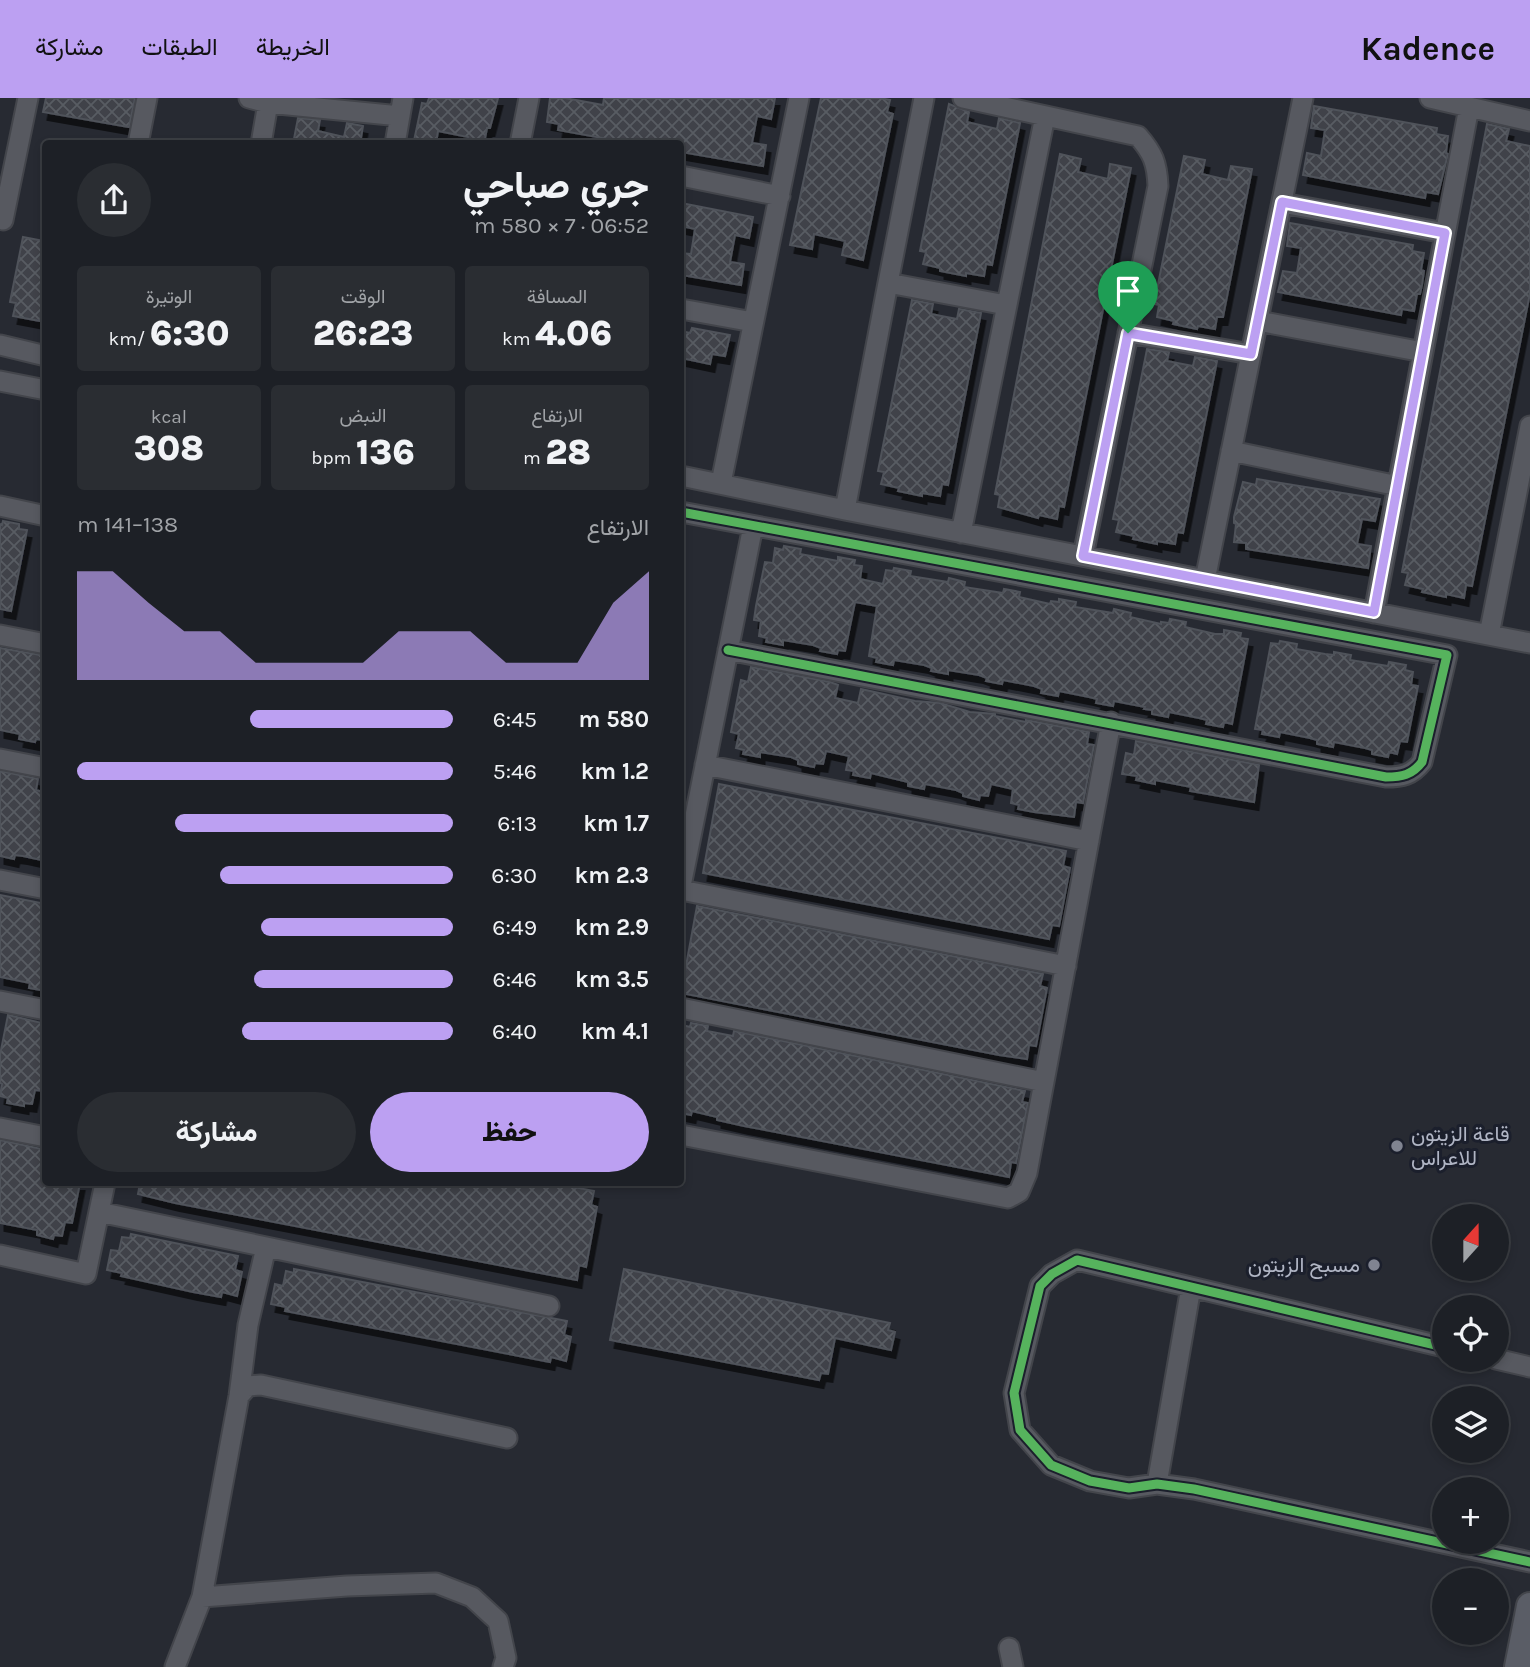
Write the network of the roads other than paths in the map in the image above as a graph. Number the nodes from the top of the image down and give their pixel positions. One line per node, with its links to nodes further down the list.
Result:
1 (28, 98): 22 (street)
2 (147, 98): 15 (street)
3 (249, 98): 10 (street)
4 (529, 98): 18 (street)
5 (799, 98): 20 (street)
6 (924, 98): 24 (street)
7 (963, 98): 13 (street)
8 (1303, 98): 21 (street)
9 (1430, 98): 12 (street)
10 (268, 103): 11 (street); 16 (street)
11 (401, 107): 17 (street)
12 (1469, 107): 14 (street); 23 (street)
13 (1045, 116): 25 (street); 29 (street)
14 (1530, 121)
15 (139, 140)
16 (262, 140)
17 (396, 140)
18 (521, 140)
19 (684, 177): 20 (street)
20 (780, 196): 28 (street)
21 (1282, 202): 23 (street); 27 (street)
22 (1, 225)
23 (1445, 233): 31 (street)
24 (888, 283): 25 (street); 42 (street)
25 (1006, 305): 46 (street)
26 (684, 310): 28 (street)
27 (1258, 321): 31 (street); 32 (street)
28 (753, 322): 39 (street)
29 (1128, 333): 32 (street); 47 (street)
30 (0, 345): 33 (street)
31 (1423, 352): 40 (street)
32 (1251, 354): 37 (street)
33 (42, 355)
34 (0, 382): 35 (street)
35 (42, 389)
36 (1530, 426): 51 (street)
37 (1231, 451): 40 (street); 48 (street)
38 (684, 476): 39 (street)
39 (721, 483): 42 (street)
40 (1398, 486): 49 (street)
41 (0, 506): 44 (street)
42 (845, 510): 46 (street)
43 (684, 513): 45 (street)
44 (42, 515)
45 (753, 526): 54 (street); 55 (street)
46 (961, 533): 47 (street)
47 (1083, 556): 48 (street)
48 (1205, 580): 49 (street)
49 (1374, 612): 51 (street)
50 (0, 635): 52 (street)
51 (1489, 635): 53 (street)
52 (42, 642)
53 (1530, 643)
54 (728, 650): 55 (street); 57 (street)
55 (1111, 722): 59 (street)
56 (0, 758): 58 (street)
57 (705, 765): 59 (street); 60 (street)
58 (42, 767)
59 (1088, 841): 64 (street)
60 (684, 873)
61 (0, 880): 62 (street)
62 (42, 888)
63 (684, 889): 64 (street)
64 (1066, 966): 68 (street)
65 (0, 1001): 66 (street)
66 (42, 1009)
67 (684, 1009): 68 (street)
68 (1044, 1082): 71 (street)
69 (0, 1128): 70 (street)
70 (42, 1136)
71 (684, 1136)
72 (104, 1186): 73 (street)
73 (99, 1212): 74 (street); 75 (street)
74 (267, 1247): 77 (street); 81 (street)
75 (0, 1255)
76 (1191, 1287): 78 (street); 83 (street); 83 (street)
77 (549, 1306)
78 (1432, 1344)
79 (1509, 1362): 80 (street)
80 (1530, 1367)
81 (239, 1396): 82 (street); 85 (street)
82 (507, 1438)
83 (1157, 1484): 84 (street)
84 (1530, 1562)
85 (202, 1597): 87 (street); 88 (street)
86 (1530, 1606): 89 (main road)
87 (175, 1667)
88 (503, 1667)
89 (1518, 1667)

